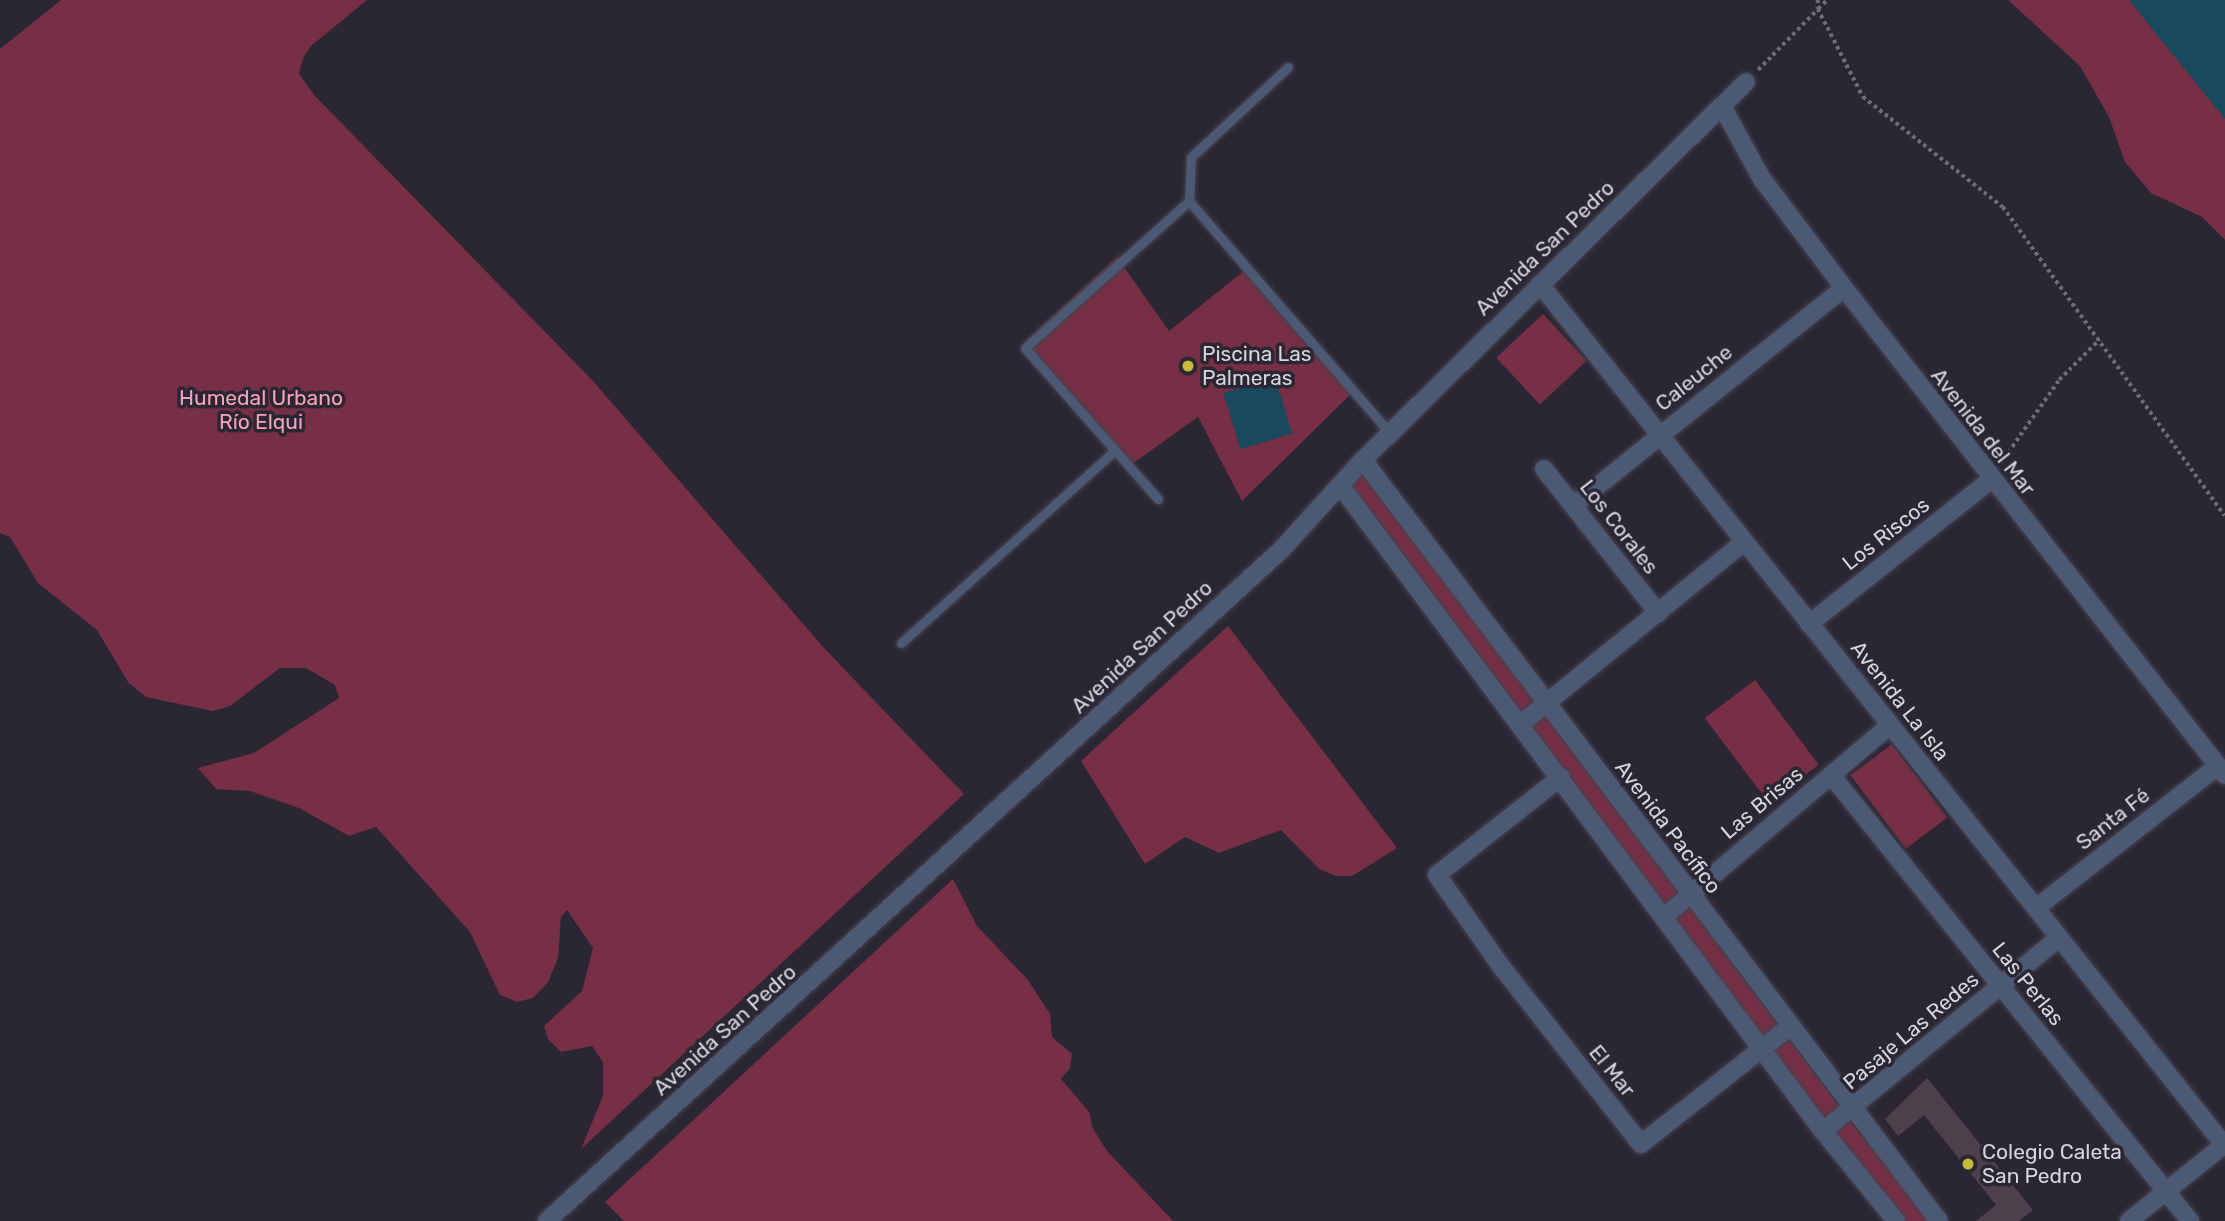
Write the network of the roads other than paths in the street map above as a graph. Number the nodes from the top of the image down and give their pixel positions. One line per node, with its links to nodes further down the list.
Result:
1 (1289, 67): 4 (lane)
2 (1746, 82): 3 (street, Avenida San Pedro)
3 (1722, 106): 5 (street, Avenida San Pedro); 6 (street, Avenida del Mar)
4 (1189, 201): 7 (lane); 9 (lane)
5 (1540, 284): 7 (street, Avenida San Pedro); 8 (street, Avenida La Isla)
6 (1844, 288): 8 (street, Caleuche); 12 (street, Avenida del Mar)
7 (1390, 433): 10 (street, Avenida San Pedro)
8 (1660, 435): 15 (street, Caleuche); 16 (street, Avenida La Isla)
9 (1115, 450): 14 (lane); 19 (lane)
10 (1363, 460): 13 (street, Avenida San Pedro); 20 (street, Avenida Pacífico)
11 (1544, 469): 15 (street, Los Corales)
12 (1991, 480): 18 (street, Los Riscos); 23 (street, Avenida del Mar)
13 (1340, 485): 21 (street); 37 (street, Avenida San Pedro)
14 (1158, 499)
15 (1574, 505): 17 (street, Los Corales)
16 (1744, 542): 17 (street); 18 (street, Avenida La Isla)
17 (1658, 613): 20 (street)
18 (1809, 624): 22 (street, Avenida La Isla)
19 (901, 643)
20 (1547, 704): 21 (street); 26 (street, Avenida Pacífico)
21 (1522, 723): 25 (street)
22 (1890, 725): 24 (street, Las Brisas); 27 (street, Avenida La Isla)
23 (2222, 770): 27 (street, Santa Fé)
24 (1831, 775): 26 (street, Las Brisas); 30 (street, Las Perlas)
25 (1561, 776): 28 (street); 32 (street, El Mar)
26 (1690, 894): 28 (street, Las Brisas); 31 (street, Avenida Pacífico)
27 (2036, 908): 29 (street, Avenida La Isla)
28 (1665, 916): 32 (street)
29 (2059, 938): 30 (street, Pasaje Las Redes); 35 (street, Avenida La Isla)
30 (2001, 986): 33 (street, Pasaje Las Redes); 36 (street, Las Perlas)
31 (1789, 1027): 32 (street, El Mar); 33 (street, Avenida Pacífico)
32 (1762, 1049): 34 (street)
33 (1851, 1110): 34 (street, Pasaje Las Redes); 39 (street, Avenida Pacífico)
34 (1823, 1131): 38 (street)
35 (2225, 1145): 36 (street)
36 (2166, 1191): 40 (street); 41 (street, Las Perlas)
37 (547, 1221)
38 (1896, 1221)
39 (1938, 1221)
40 (2129, 1221)
41 (2190, 1221)

